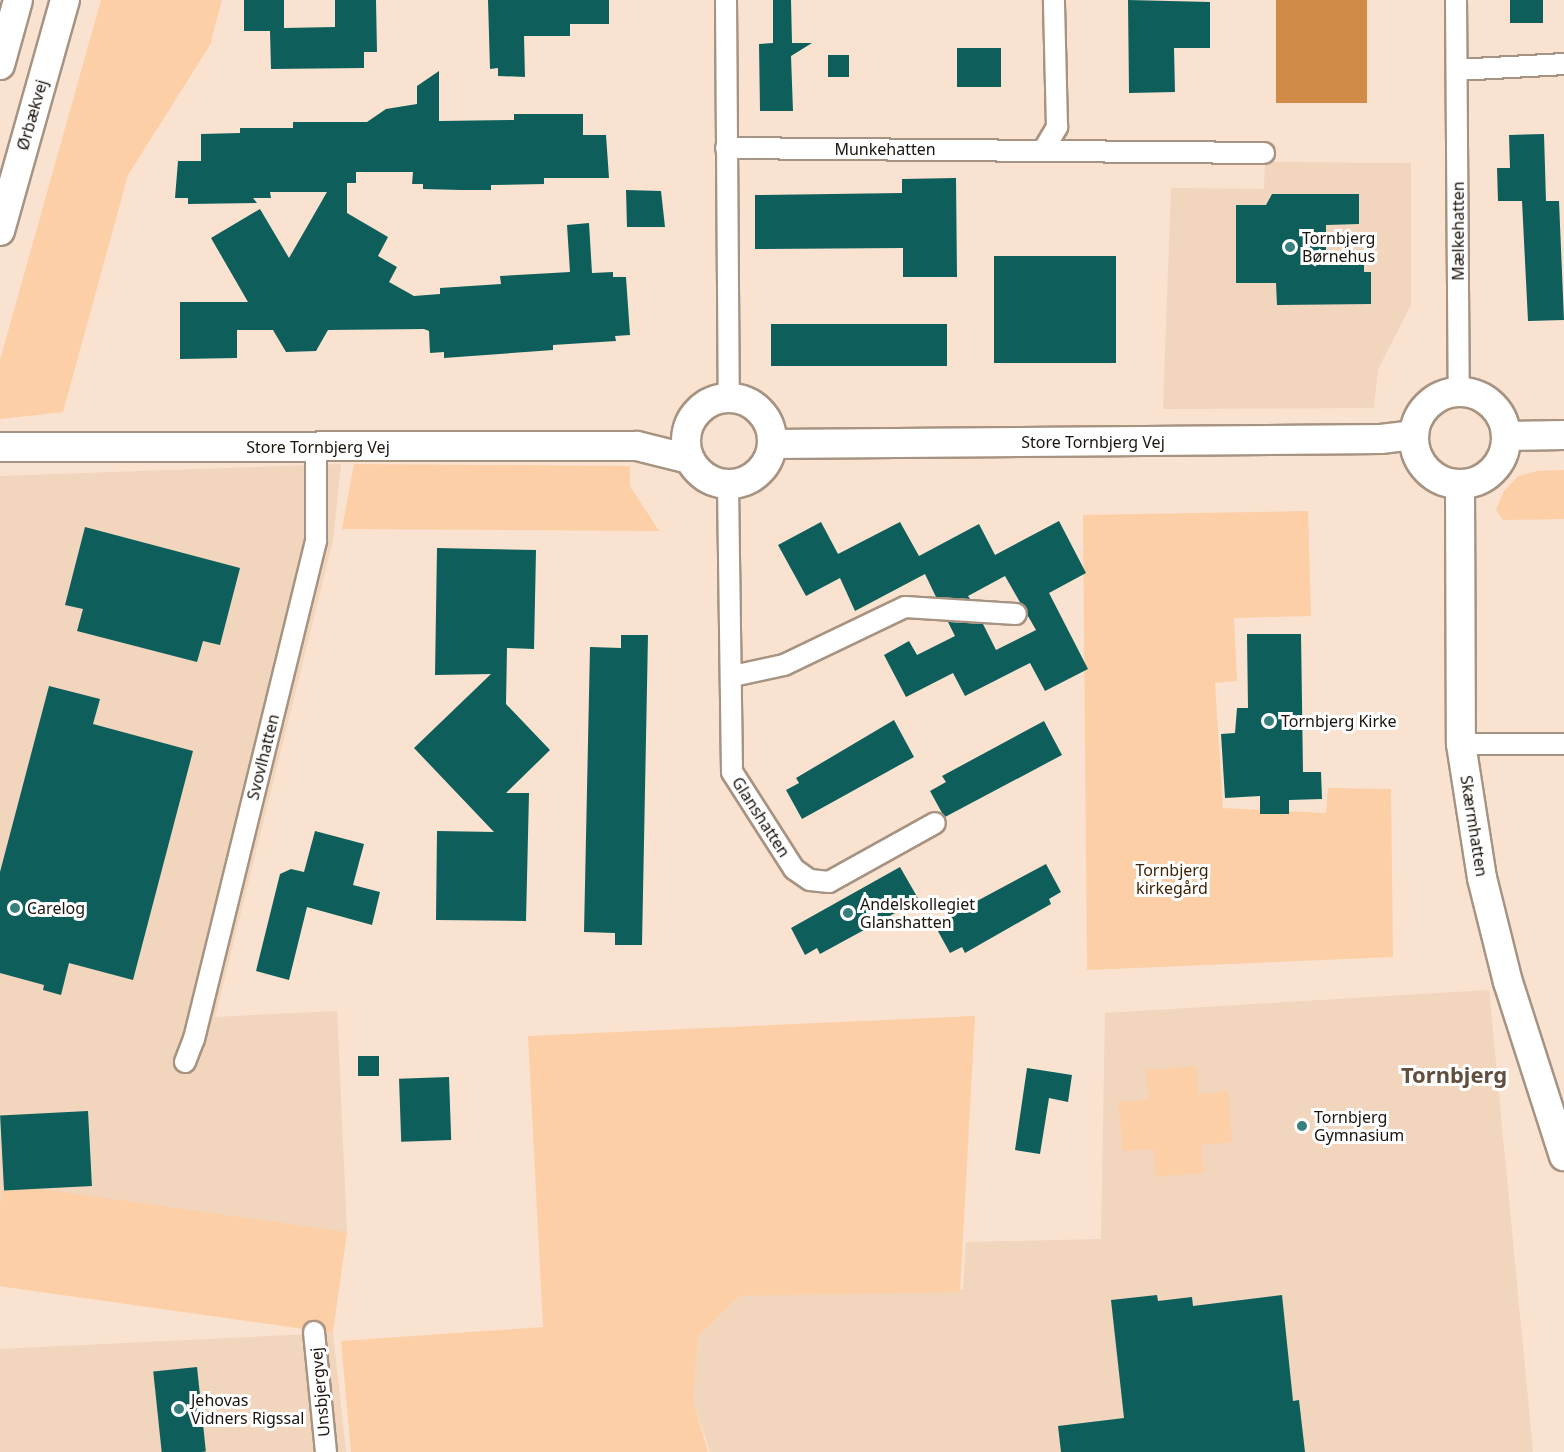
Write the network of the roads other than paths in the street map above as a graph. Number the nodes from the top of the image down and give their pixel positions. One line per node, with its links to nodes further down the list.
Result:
1 (18, 0): 7 (street)
2 (64, 0): 12 (street, Ørbækvej)
3 (726, 0): 9 (street)
4 (1054, 0): 10 (street)
5 (1456, 0): 8 (street, Mælkehatten)
6 (1564, 64): 8 (street)
7 (0, 65)
8 (1457, 70): 13 (street, Mælkehatten)
9 (726, 148): 10 (street, Munkehatten); 14 (street)
10 (1044, 149): 11 (street, Munkehatten)
11 (1264, 153)
12 (0, 231)
13 (1459, 391): 16 (street); 18 (street)
14 (729, 398): 15 (street); 19 (street)
15 (688, 426): 20 (street, Store Tornbjerg Vej); 23 (street)
16 (1413, 435): 19 (street, Store Tornbjerg Vej); 24 (street)
17 (1564, 435): 18 (street)
18 (1507, 436): 24 (street)
19 (772, 444): 25 (street)
20 (637, 446): 22 (street, Store Tornbjerg Vej); 23 (street, Store Tornbjerg Vej)
21 (0, 447): 22 (street, Store Tornbjerg Vej)
22 (316, 447): 31 (street, Svovlhatten)
23 (689, 459): 25 (street)
24 (1460, 484): 28 (street, Skærmhatten)
25 (728, 485): 27 (street, Glanshatten)
26 (1016, 614): 27 (street)
27 (733, 676): 30 (street, Glanshatten)
28 (1461, 744): 29 (street); 32 (street, Skærmhatten)
29 (1564, 744)
30 (935, 823)
31 (184, 1062)
32 (1564, 1156)
33 (314, 1332): 34 (street, Unsbjergvej)
34 (326, 1452)

